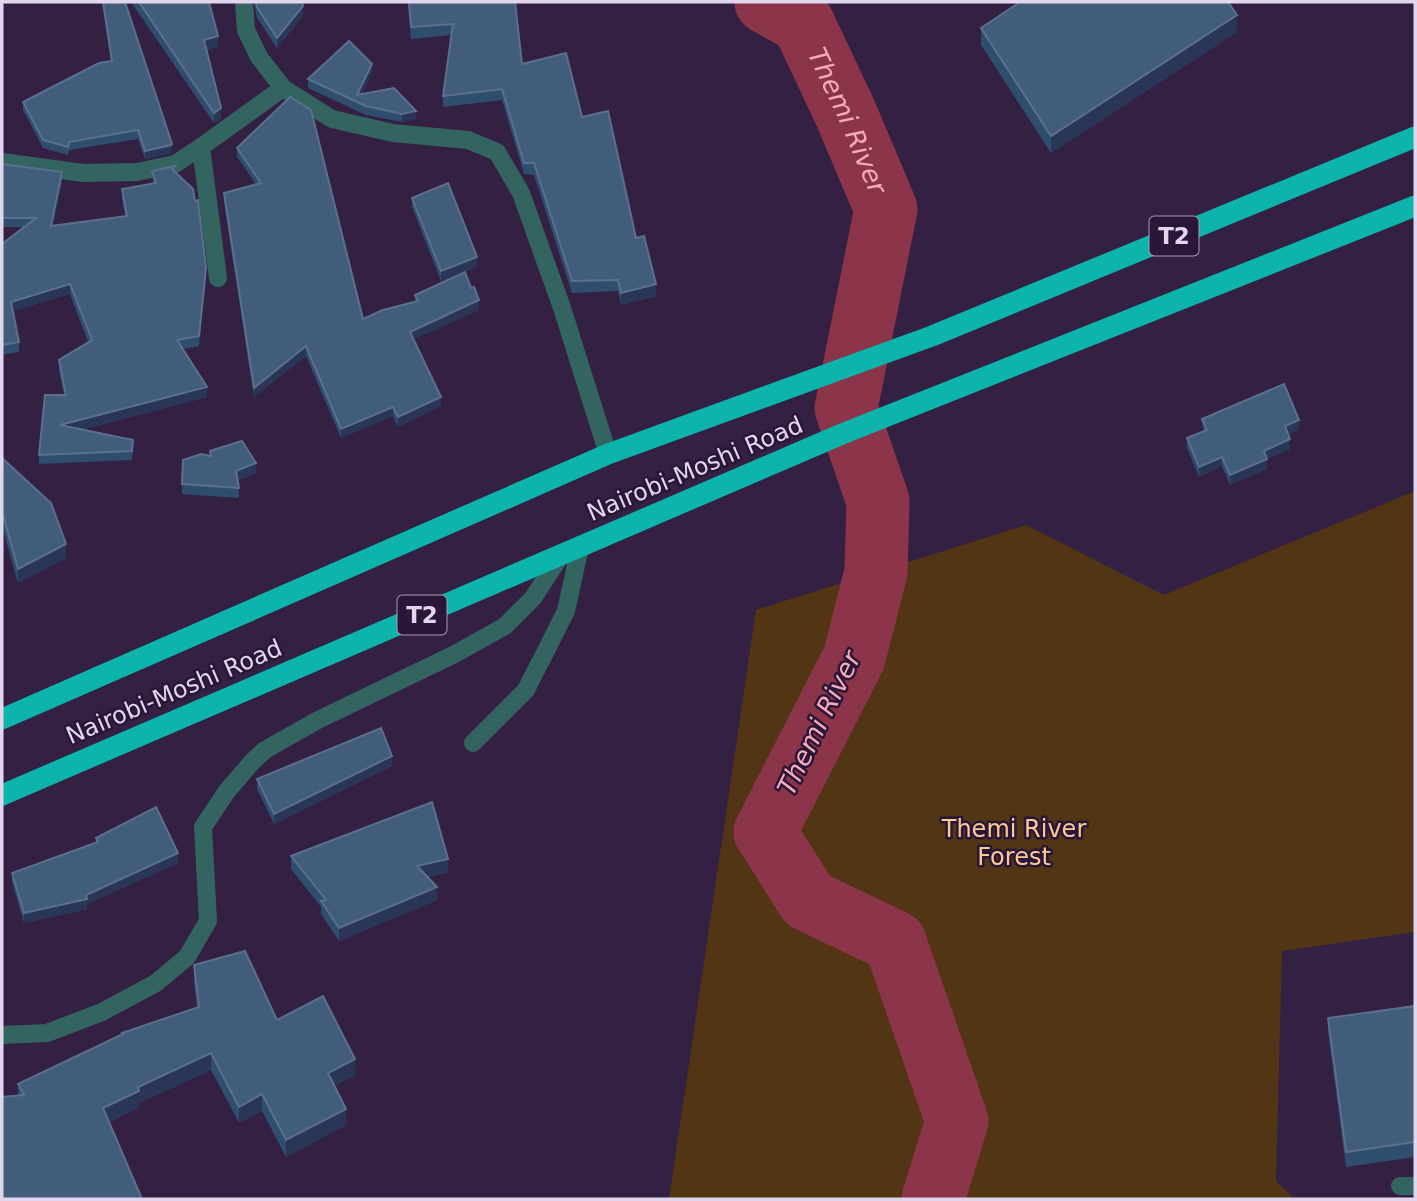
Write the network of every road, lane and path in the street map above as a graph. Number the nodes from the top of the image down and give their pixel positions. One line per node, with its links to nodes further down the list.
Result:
1 (244, 2): 2 (street)
2 (283, 88): 4 (street); 8 (street)
3 (1415, 137): 8 (highway, Nairobi-Moshi Road / T2)
4 (201, 148): 5 (street); 7 (street)
5 (2, 162)
6 (1415, 206): 9 (highway, Nairobi-Moshi Road / T2)
7 (218, 278)
8 (608, 454): 10 (highway, Nairobi-Moshi Road / T2)
9 (570, 551): 11 (street); 12 (highway, Nairobi-Moshi Road / T2); 13 (street)
10 (2, 719)
11 (472, 743)
12 (2, 795)
13 (2, 1035)

